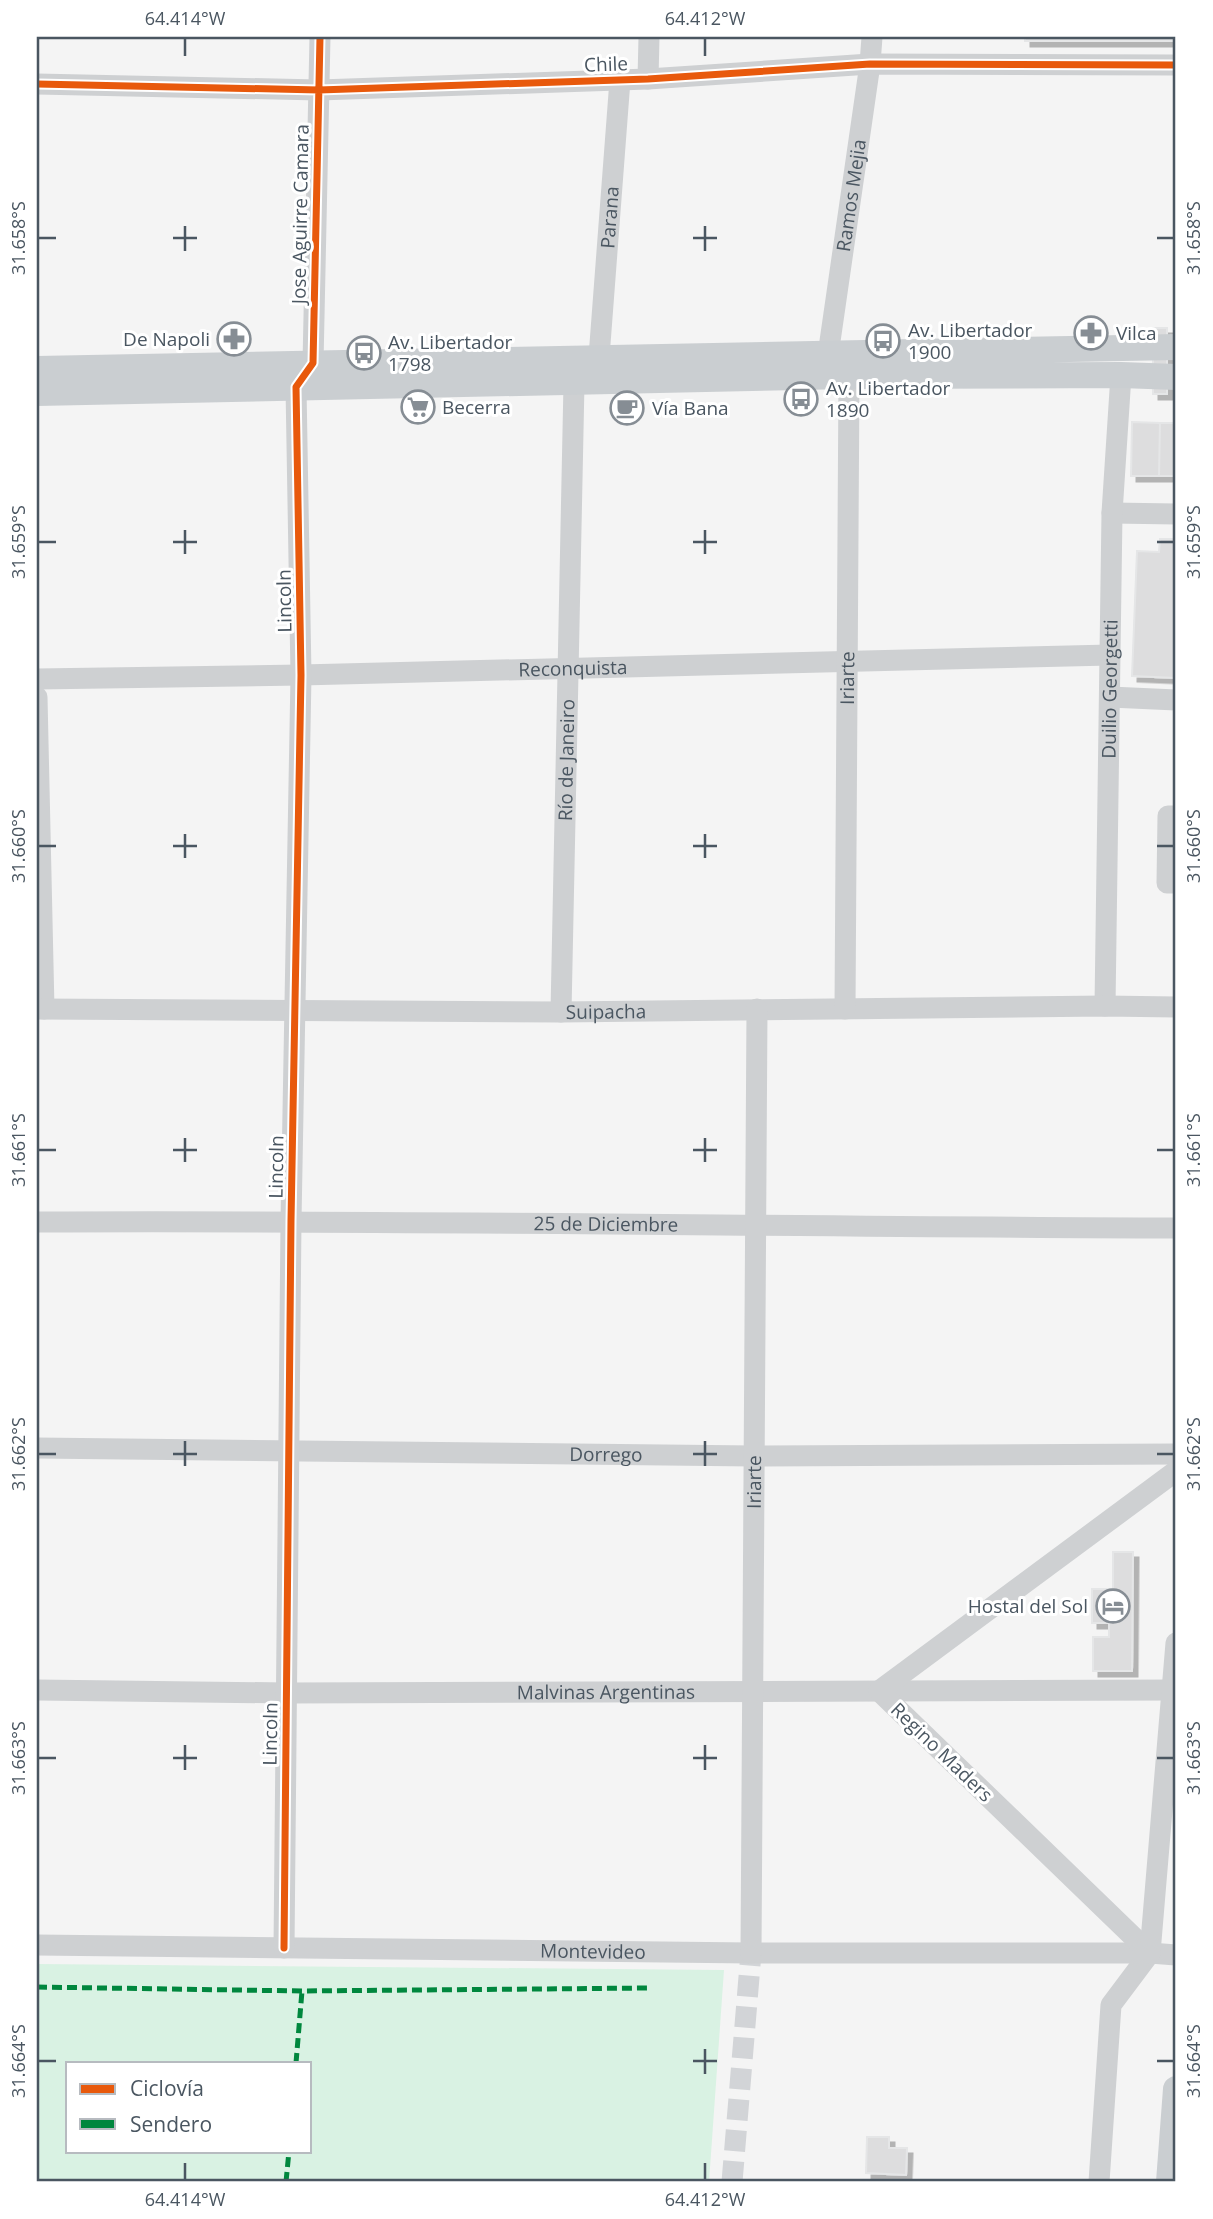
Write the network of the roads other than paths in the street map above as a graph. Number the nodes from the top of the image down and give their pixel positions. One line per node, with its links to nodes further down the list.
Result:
1 (320, 37): 9 (street, Jose Aguirre Camara)
2 (649, 37): 6 (street)
3 (872, 37): 4 (street, Ramos Mejia)
4 (870, 64): 5 (street, Chile); 6 (street, Chile); 11 (street, Ramos Mejia)
5 (1176, 65)
6 (648, 79): 7 (street, Chile)
7 (620, 80): 9 (street, Chile); 12 (street, Parana)
8 (37, 84): 9 (street, Chile)
9 (318, 90): 13 (street, Jose Aguirre Camara)
10 (1176, 347): 11 (main road)
11 (828, 355): 12 (main road); 16 (street)
12 (600, 356): 13 (main road)
13 (313, 363): 14 (main road); 19 (street)
14 (37, 369)
15 (1121, 375): 16 (main road); 17 (main road); 21 (street, Duilio Georgetti)
16 (849, 376): 18 (main road); 24 (street, Iriarte)
17 (1176, 377)
18 (574, 383): 19 (main road); 25 (street, Río de Janeiro)
19 (296, 387): 20 (main road); 26 (street, Lincoln)
20 (37, 393)
21 (1112, 513): 22 (street); 23 (street, Duilio Georgetti)
22 (1176, 514)
23 (1110, 655): 24 (street, Reconquista); 28 (street, Duilio Georgetti)
24 (845, 661): 25 (street, Reconquista); 37 (street, Iriarte)
25 (567, 669): 26 (street, Reconquista); 39 (street, Río de Janeiro)
26 (301, 675): 27 (street, Reconquista); 38 (street, Lincoln)
27 (37, 679)
28 (1110, 696): 30 (street); 33 (street, Duilio Georgetti)
29 (37, 697): 35 (street)
30 (1176, 700)
31 (1176, 816): 32 (street)
32 (1176, 883)
33 (1105, 1006): 34 (street, Suipacha); 37 (street, Suipacha)
34 (1176, 1007)
35 (40, 1009): 38 (street, Suipacha)
36 (757, 1009): 37 (street, Suipacha); 39 (street, Suipacha); 42 (street, Iriarte)
37 (845, 1009)
38 (295, 1010): 39 (street, Suipacha); 40 (street, Lincoln)
39 (561, 1012)
40 (291, 1221): 41 (street, 25 de Diciembre); 42 (street, 25 de Diciembre); 45 (street, Lincoln)
41 (37, 1222)
42 (755, 1227): 43 (street, 25 de Diciembre); 47 (street, Iriarte)
43 (1176, 1228)
44 (37, 1448): 45 (street, Dorrego)
45 (288, 1451): 47 (street, Dorrego); 54 (street, Lincoln)
46 (1176, 1454): 47 (street, Dorrego)
47 (754, 1456): 52 (street, Iriarte)
48 (1176, 1471): 53 (street, Regino Maders)
49 (1176, 1643): 51 (street)
50 (37, 1690): 54 (street, Malvinas Argentinas)
51 (1173, 1690): 53 (street, Malvinas Argentinas); 57 (street)
52 (752, 1691): 53 (street, Malvinas Argentinas); 54 (street, Malvinas Argentinas); 58 (street, Iriarte)
53 (878, 1691): 57 (street, Regino Maders)
54 (287, 1693): 56 (street, Lincoln)
55 (37, 1945): 56 (street, Montevideo)
56 (284, 1948): 58 (street, Montevideo)
57 (1150, 1953): 58 (street, Montevideo); 59 (street, Montevideo); 61 (street)
58 (751, 1954)
59 (1176, 1955)
60 (1176, 2089): 62 (main road)
61 (1099, 2182)
62 (1169, 2182)

